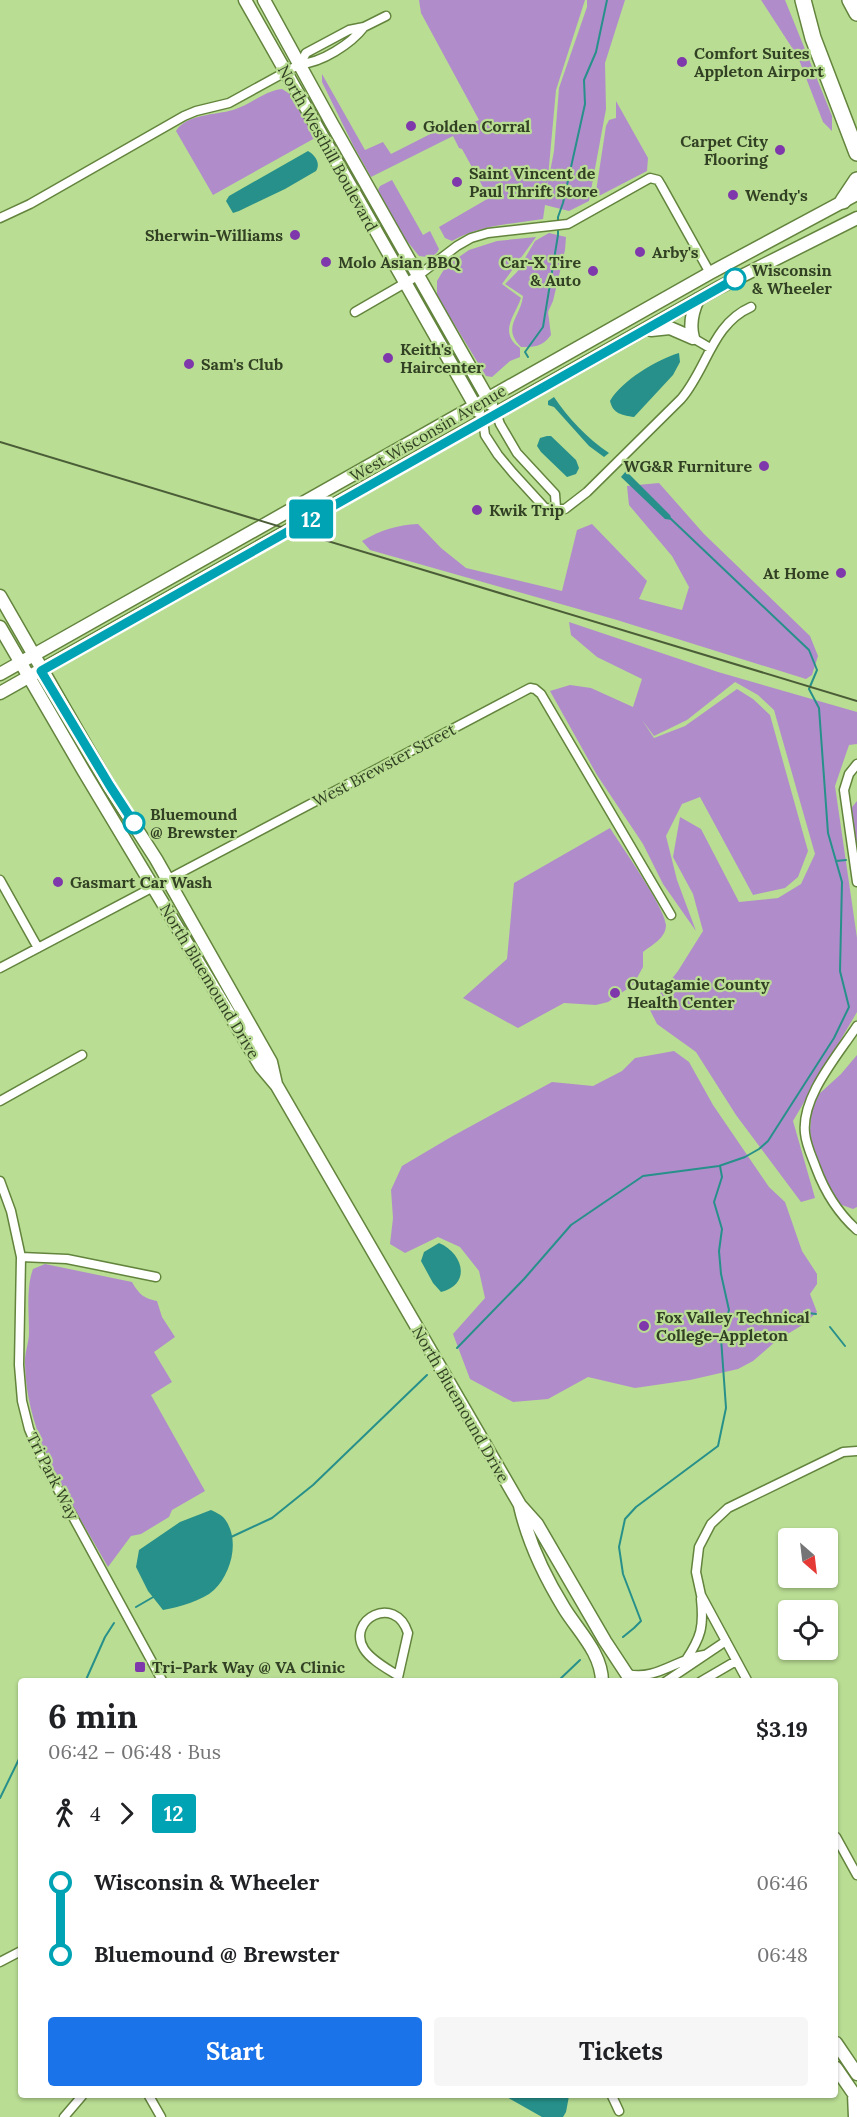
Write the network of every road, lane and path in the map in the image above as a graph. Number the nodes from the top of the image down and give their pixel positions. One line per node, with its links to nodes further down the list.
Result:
1 (245, 0): 9 (main road, North Westhill Boulevard)
2 (264, 0): 8 (main road, North Westhill Boulevard)
3 (803, 0): 7 (highway)
4 (850, 0): 5 (highway)
5 (857, 13)
6 (386, 15): 8 (street)
7 (808, 15): 10 (highway); 11 (highway)
8 (300, 64): 9 (street); 17 (main road, North Westhill Boulevard)
9 (285, 71): 14 (street); 18 (main road, North Westhill Boulevard)
10 (857, 133)
11 (857, 153)
12 (857, 180): 13 (highway)
13 (850, 197): 16 (main road, West Wisconsin Avenue)
14 (0, 218)
15 (857, 218): 19 (main road, West Wisconsin Avenue)
16 (710, 273): 17 (street); 25 (main road, West Wisconsin Avenue)
17 (419, 275): 18 (street); 25 (main road, North Westhill Boulevard)
18 (404, 284): 21 (street); 26 (main road, North Westhill Boulevard)
19 (698, 299): 22 (main road, West Wisconsin Avenue); 23 (main road)
20 (751, 307): 24 (street)
21 (355, 312)
22 (630, 337): 23 (main road); 27 (main road, West Wisconsin Avenue)
23 (693, 338): 24 (street)
24 (710, 348): 29 (street)
25 (489, 398): 26 (main road, West Wisconsin Avenue); 27 (main road, North Westhill Boulevard)
26 (476, 406): 28 (main road, North Westhill Boulevard); 32 (main road, West Wisconsin Avenue)
27 (496, 413): 28 (main road, West Wisconsin Avenue); 29 (street)
28 (483, 420): 29 (street); 34 (main road, West Wisconsin Avenue)
29 (556, 508)
30 (0, 596): 32 (main road, North Bluemound Drive)
31 (0, 627): 33 (main road, North Bluemound Drive)
32 (33, 656): 33 (main road, West Wisconsin Avenue); 34 (main road, North Bluemound Drive)
33 (20, 663): 35 (main road, West Wisconsin Avenue); 36 (main road, North Bluemound Drive)
34 (41, 671): 36 (main road, West Wisconsin Avenue); 39 (main road, North Bluemound Drive)
35 (0, 674)
36 (29, 678): 37 (main road, West Wisconsin Avenue); 42 (main road, North Bluemound Drive)
37 (0, 693)
38 (857, 764): 41 (street)
39 (167, 879): 42 (street, West Brewster Street); 43 (street, West Brewster Street); 48 (main road, North Bluemound Drive)
40 (0, 880): 44 (street)
41 (857, 882)
42 (153, 887): 44 (street, West Brewster Street); 48 (main road, North Bluemound Drive)
43 (671, 915)
44 (38, 948): 45 (street, West Brewster Street)
45 (0, 968)
46 (857, 1026): 51 (street)
47 (82, 1055): 49 (street)
48 (277, 1086): 55 (main road, North Bluemound Drive)
49 (0, 1101)
50 (0, 1181): 52 (street, Tri Park Way)
51 (857, 1230)
52 (21, 1257): 53 (street); 61 (street, Tri Park Way)
53 (156, 1277)
54 (857, 1451): 56 (street)
55 (520, 1505): 63 (main road, North Bluemound Drive); 64 (main road, North Bluemound Drive)
56 (701, 1596): 57 (street); 59 (street)
57 (726, 1641): 58 (street); 60 (street)
58 (704, 1655): 59 (street); 65 (street)
59 (686, 1660): 64 (street)
60 (736, 1661): 66 (street); 67 (street)
61 (161, 1678)
62 (397, 1678): 62 (street)
63 (602, 1678)
64 (629, 1678)
65 (671, 1678)
66 (707, 1678)
67 (746, 1678)
68 (838, 1841): 69 (street)
69 (857, 1875)
70 (18, 1953): 71 (street)
71 (0, 1962)
72 (838, 2046): 74 (main road)
73 (838, 2071): 81 (main road)
74 (857, 2074)
75 (80, 2098): 79 (street)
76 (150, 2098): 80 (street)
77 (613, 2098): 78 (street)
78 (619, 2111)
79 (64, 2117)
80 (161, 2117)
81 (855, 2117)

